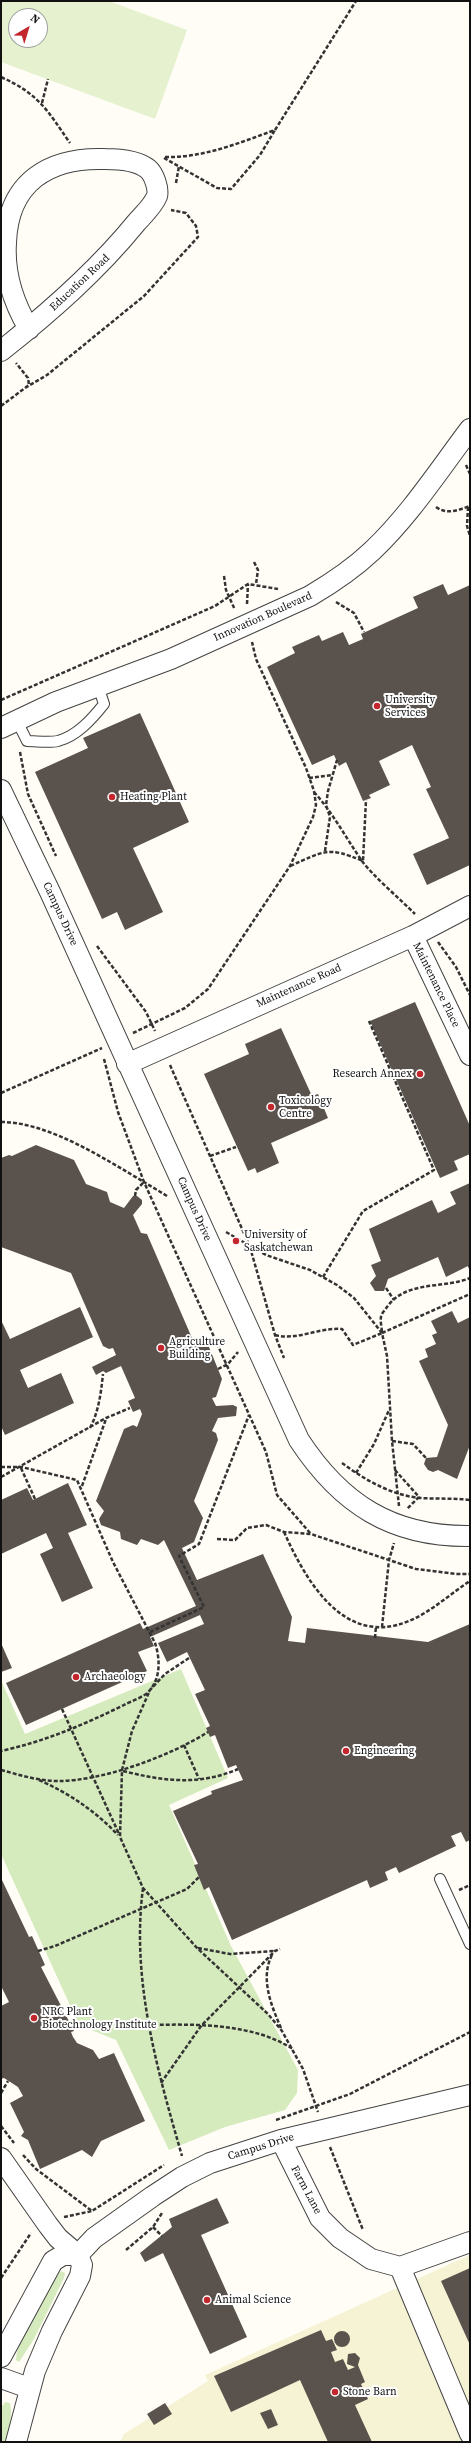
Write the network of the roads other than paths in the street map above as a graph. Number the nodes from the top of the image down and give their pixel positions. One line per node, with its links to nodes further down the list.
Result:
1 (25, 331): 1 (street, Education Road); 2 (street, Education Road)
2 (3, 350)
3 (470, 429): 4 (street, Innovation Boulevard)
4 (98, 686): 5 (street, Innovation Boulevard); 5 (lane)
5 (9, 724)
6 (1, 790): 10 (street, Campus Drive)
7 (470, 906): 8 (street, Maintenance Road)
8 (419, 932): 9 (street, Maintenance Place); 10 (street, Maintenance Road)
9 (470, 1055)
10 (127, 1064): 11 (street, Campus Drive)
11 (470, 1536)
12 (440, 1879): 13 (lane)
13 (470, 1944)
14 (470, 2095): 15 (street, Campus Drive)
15 (280, 2140): 18 (street, Campus Drive); 19 (street, Farm Lane)
16 (8, 2152): 18 (street)
17 (470, 2242): 19 (street)
18 (78, 2255): 20 (street); 22 (street)
19 (400, 2267): 23 (street)
20 (1, 2357)
21 (1, 2378): 22 (street)
22 (29, 2388): 24 (street)
23 (470, 2434)
24 (16, 2442)

